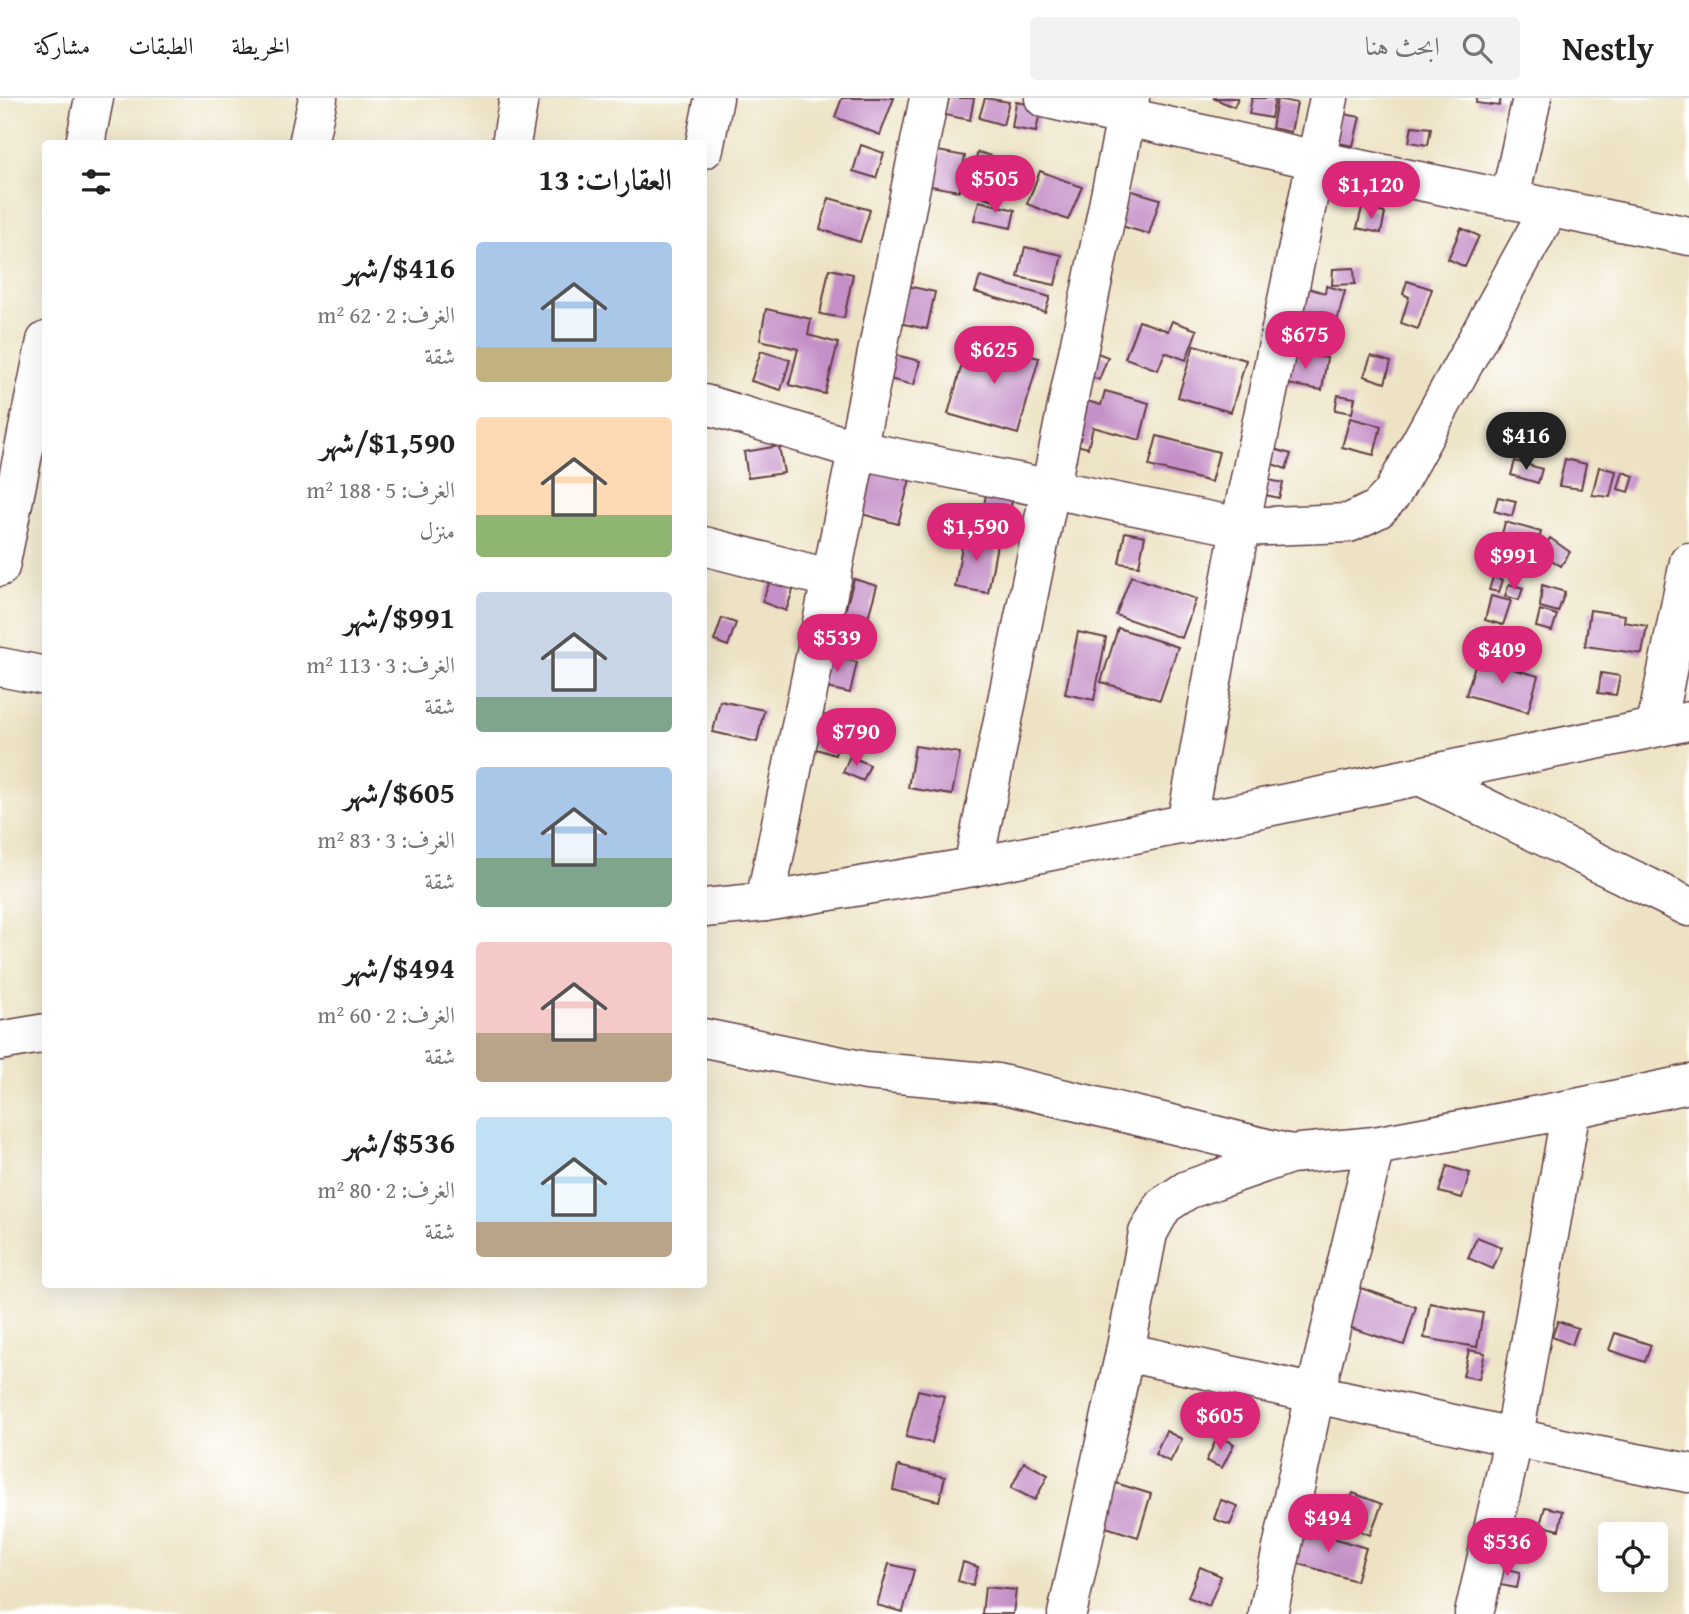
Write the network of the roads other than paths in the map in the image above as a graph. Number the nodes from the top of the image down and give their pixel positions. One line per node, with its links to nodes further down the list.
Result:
1 (94, 98): 10 (street)
2 (318, 98): 11 (street)
3 (519, 98): 12 (street)
4 (714, 98): 13 (street)
5 (929, 98): 20 (street)
6 (1044, 98): 9 (street)
7 (1329, 98): 14 (street)
8 (1532, 98): 15 (street)
9 (1128, 107): 14 (street); 21 (street)
10 (86, 140)
11 (309, 140)
12 (512, 140)
13 (706, 140)
14 (1316, 160): 15 (street); 22 (street)
15 (1510, 198): 16 (street)
16 (1550, 206): 17 (street); 22 (street)
17 (1689, 236)
18 (42, 361): 25 (street)
19 (707, 405): 20 (street)
20 (858, 450): 21 (street); 26 (street)
21 (1049, 489): 22 (street); 32 (street)
22 (1240, 527): 31 (street)
23 (707, 547): 26 (street)
24 (1689, 562): 29 (street)
25 (0, 566)
26 (832, 579): 33 (street)
27 (0, 667): 28 (street)
28 (42, 675)
29 (1673, 723): 30 (street)
30 (1420, 776): 31 (street); 34 (street)
31 (1186, 825): 32 (street)
32 (973, 867): 33 (street)
33 (765, 902): 35 (street)
34 (1689, 907)
35 (707, 908)
36 (42, 1034): 38 (street)
37 (707, 1039): 42 (street)
38 (0, 1041)
39 (1689, 1084): 40 (street)
40 (1571, 1109): 41 (street); 45 (street)
41 (1375, 1146): 42 (street); 44 (street)
42 (1290, 1154): 43 (street)
43 (1125, 1352): 44 (street); 47 (street)
44 (1315, 1394): 45 (street); 48 (street)
45 (1514, 1436): 46 (street); 49 (street)
46 (1689, 1473)
47 (1068, 1614)
48 (1268, 1614)
49 (1474, 1614)

